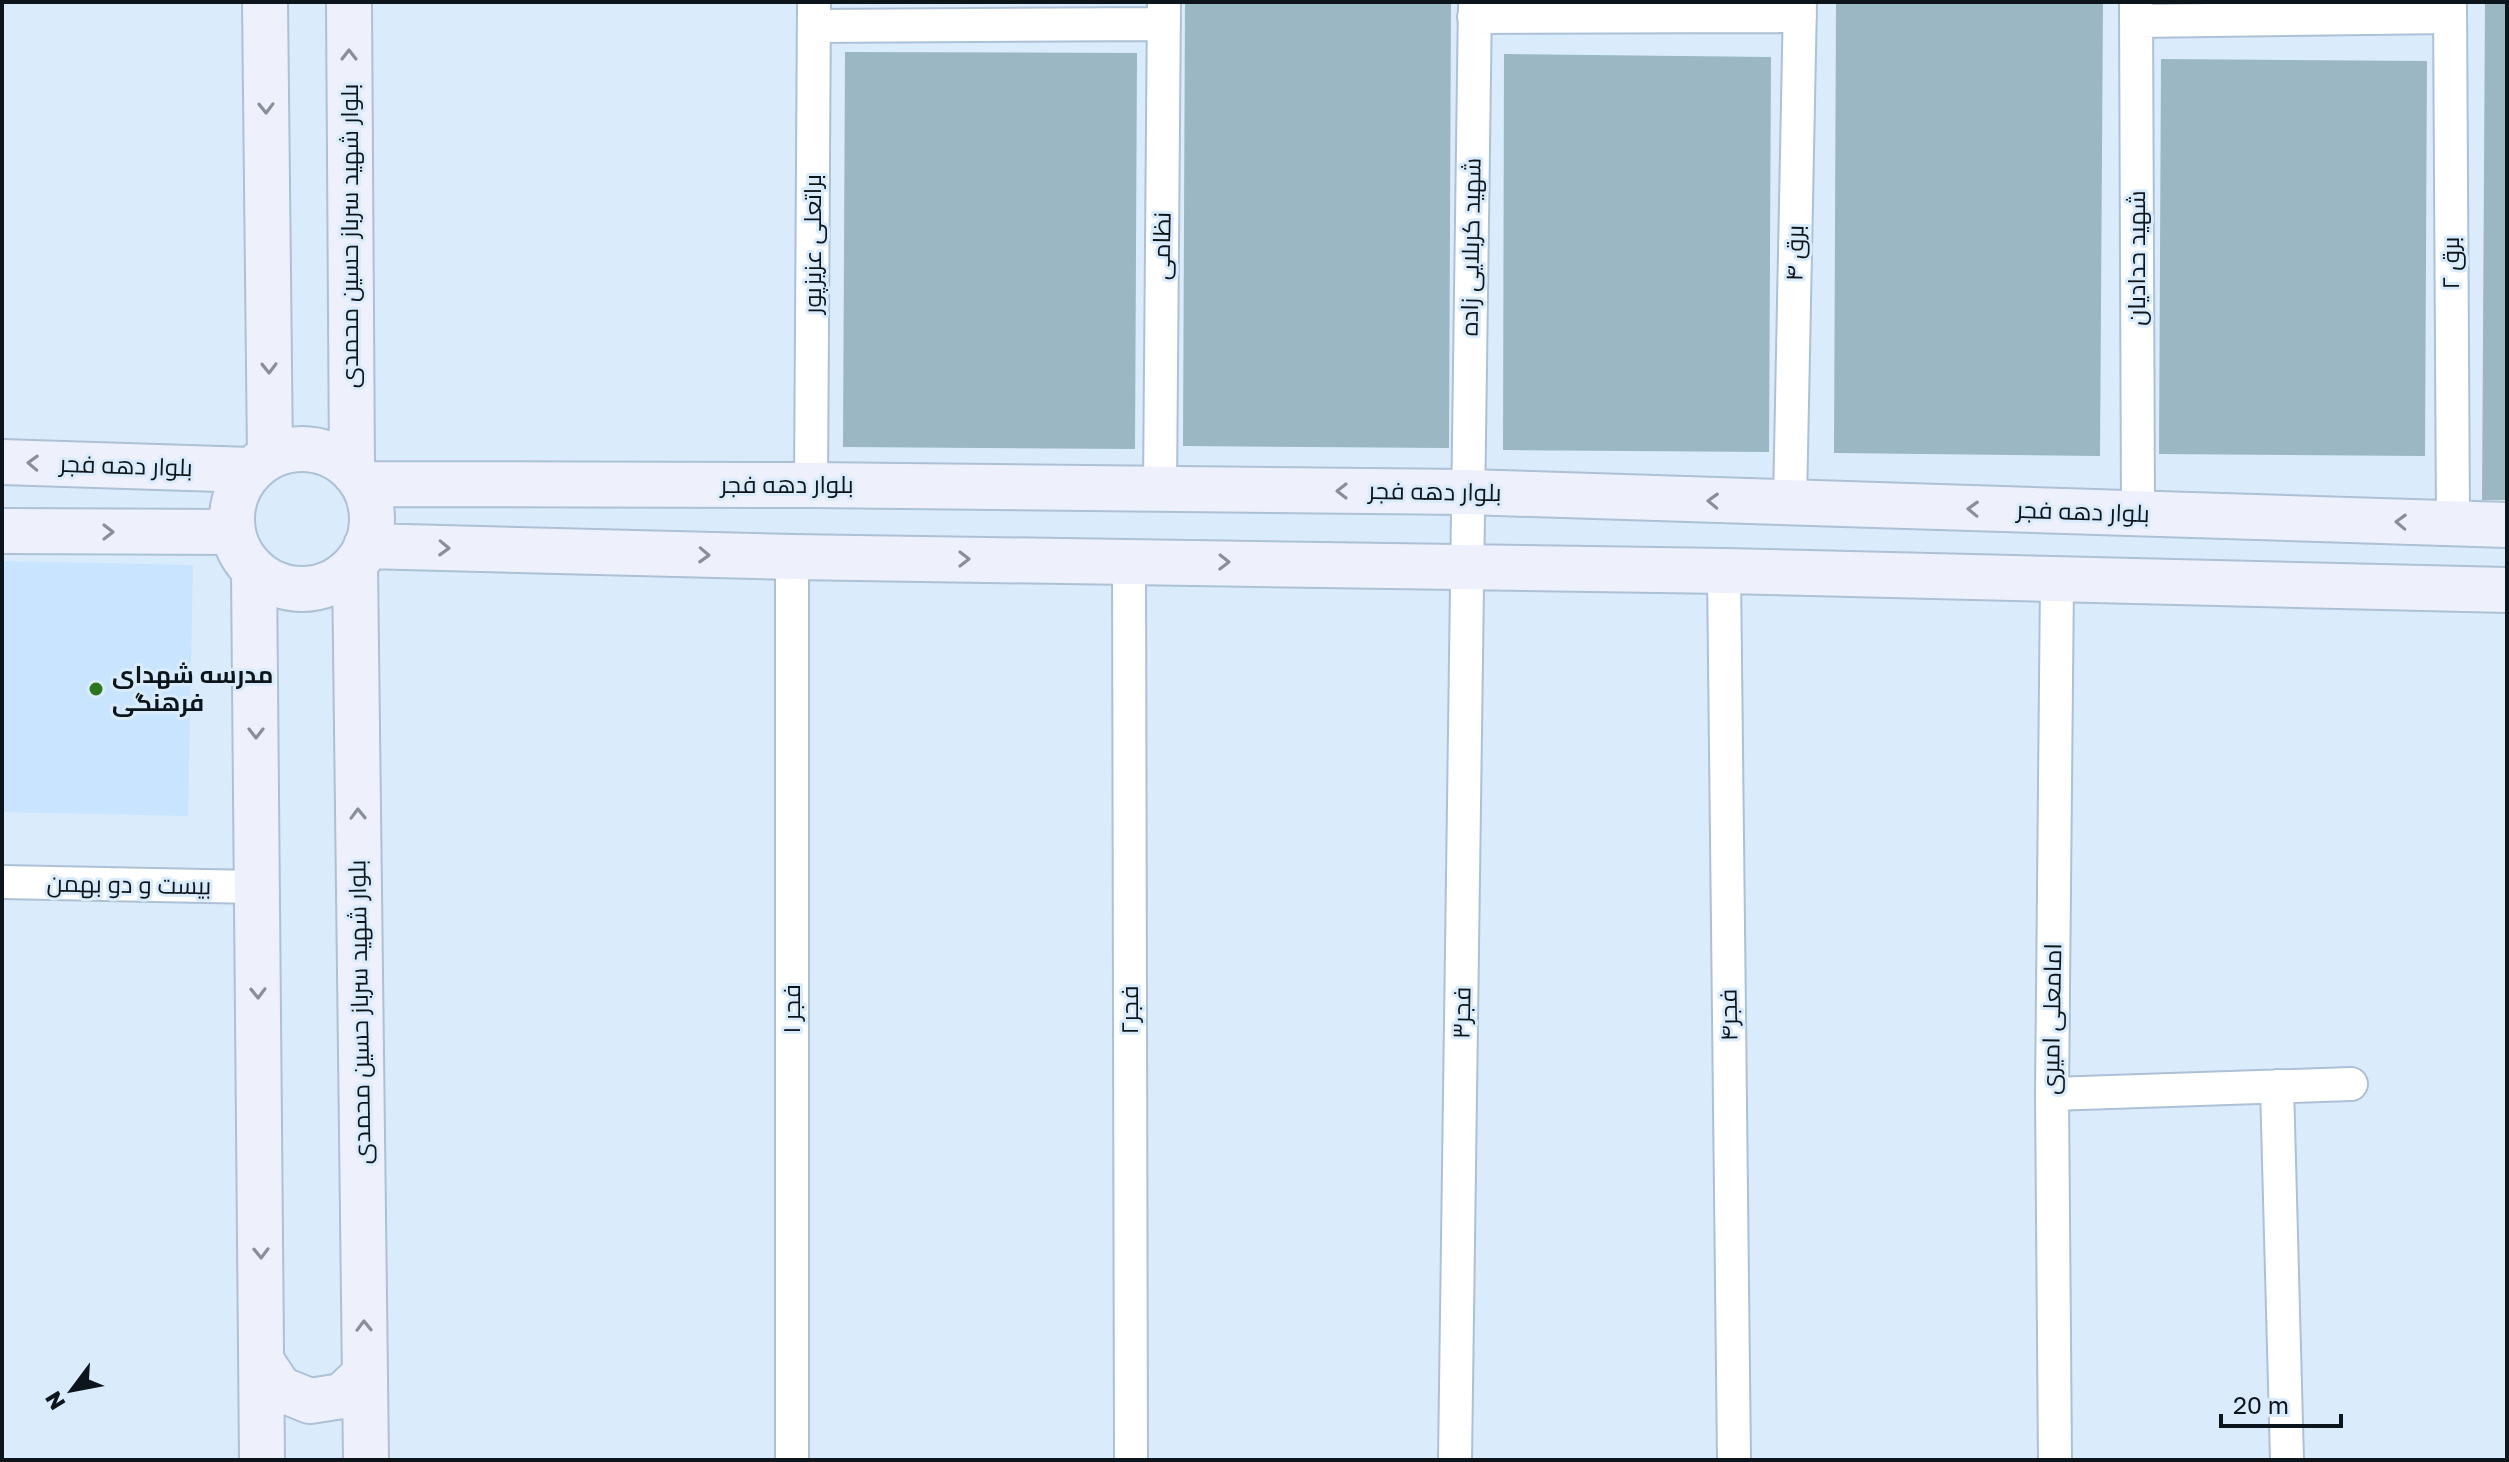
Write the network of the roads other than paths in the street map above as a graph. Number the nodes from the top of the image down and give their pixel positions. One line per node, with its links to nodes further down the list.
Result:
1 (265, 2): 10 (street, one-way to 10)
2 (349, 2): 11 (street, بلوار شهید سرباز حسین محمدی, one-way to 2)
3 (1475, 9): 4 (street); 14 (street, شهید کربلایی زاده)
4 (1800, 9): 15 (street, برق ۴)
5 (2450, 9): 6 (street); 17 (street, برق ۲)
6 (2136, 11): 16 (street, شهید حدادیان)
7 (1164, 13): 8 (street); 13 (street, نظامی)
8 (814, 14): 12 (street, براتعلی عزیزپور)
9 (2, 462): 10 (street, بلوار دهه فجر, one-way to 9)
10 (260, 463): 11 (street); 20 (street)
11 (357, 477): 12 (street, بلوار دهه فجر); 21 (street)
12 (811, 485): 13 (street, بلوار دهه فجر)
13 (1160, 489): 14 (street, بلوار دهه فجر, one-way to 13)
14 (1467, 492): 15 (street, بلوار دهه فجر, one-way to 14); 24 (street, شهید کربلایی زاده)
15 (1790, 503): 16 (street, بلوار دهه فجر, one-way to 15)
16 (2138, 514): 17 (street, بلوار دهه فجر, one-way to 16)
17 (2453, 524): 18 (street, بلوار دهه فجر)
18 (2507, 525)
19 (2, 531): 20 (street, one-way to 20)
20 (233, 532): 25 (street)
21 (361, 555): 22 (street, one-way to 22); 25 (street); 35 (street, بلوار شهید سرباز حسین محمدی, one-way to 21)
22 (792, 557): 23 (street, one-way to 23); 38 (street, فجر ۱)
23 (1129, 560): 24 (street, one-way to 24); 39 (street, فجر۲)
24 (1469, 567): 26 (street); 40 (street, فجر۳)
25 (254, 571): 30 (street, one-way to 30)
26 (1724, 571): 27 (street); 41 (street, فجر۴)
27 (2057, 579): 28 (street); 33 (street, امامعلی امیری)
28 (2507, 590)
29 (2, 882): 30 (street, بیست و دو بهمن)
30 (257, 887): 34 (street, one-way to 34)
31 (2351, 1084): 32 (street)
32 (2277, 1086): 33 (street); 43 (street)
33 (2052, 1094): 42 (street, امامعلی امیری)
34 (262, 1362): 35 (street); 36 (street)
35 (365, 1374): 37 (street, بلوار شهید سرباز حسین محمدی)
36 (262, 1460)
37 (366, 1460)
38 (792, 1460)
39 (1131, 1460)
40 (1455, 1460)
41 (1734, 1460)
42 (2055, 1460)
43 (2287, 1460)

